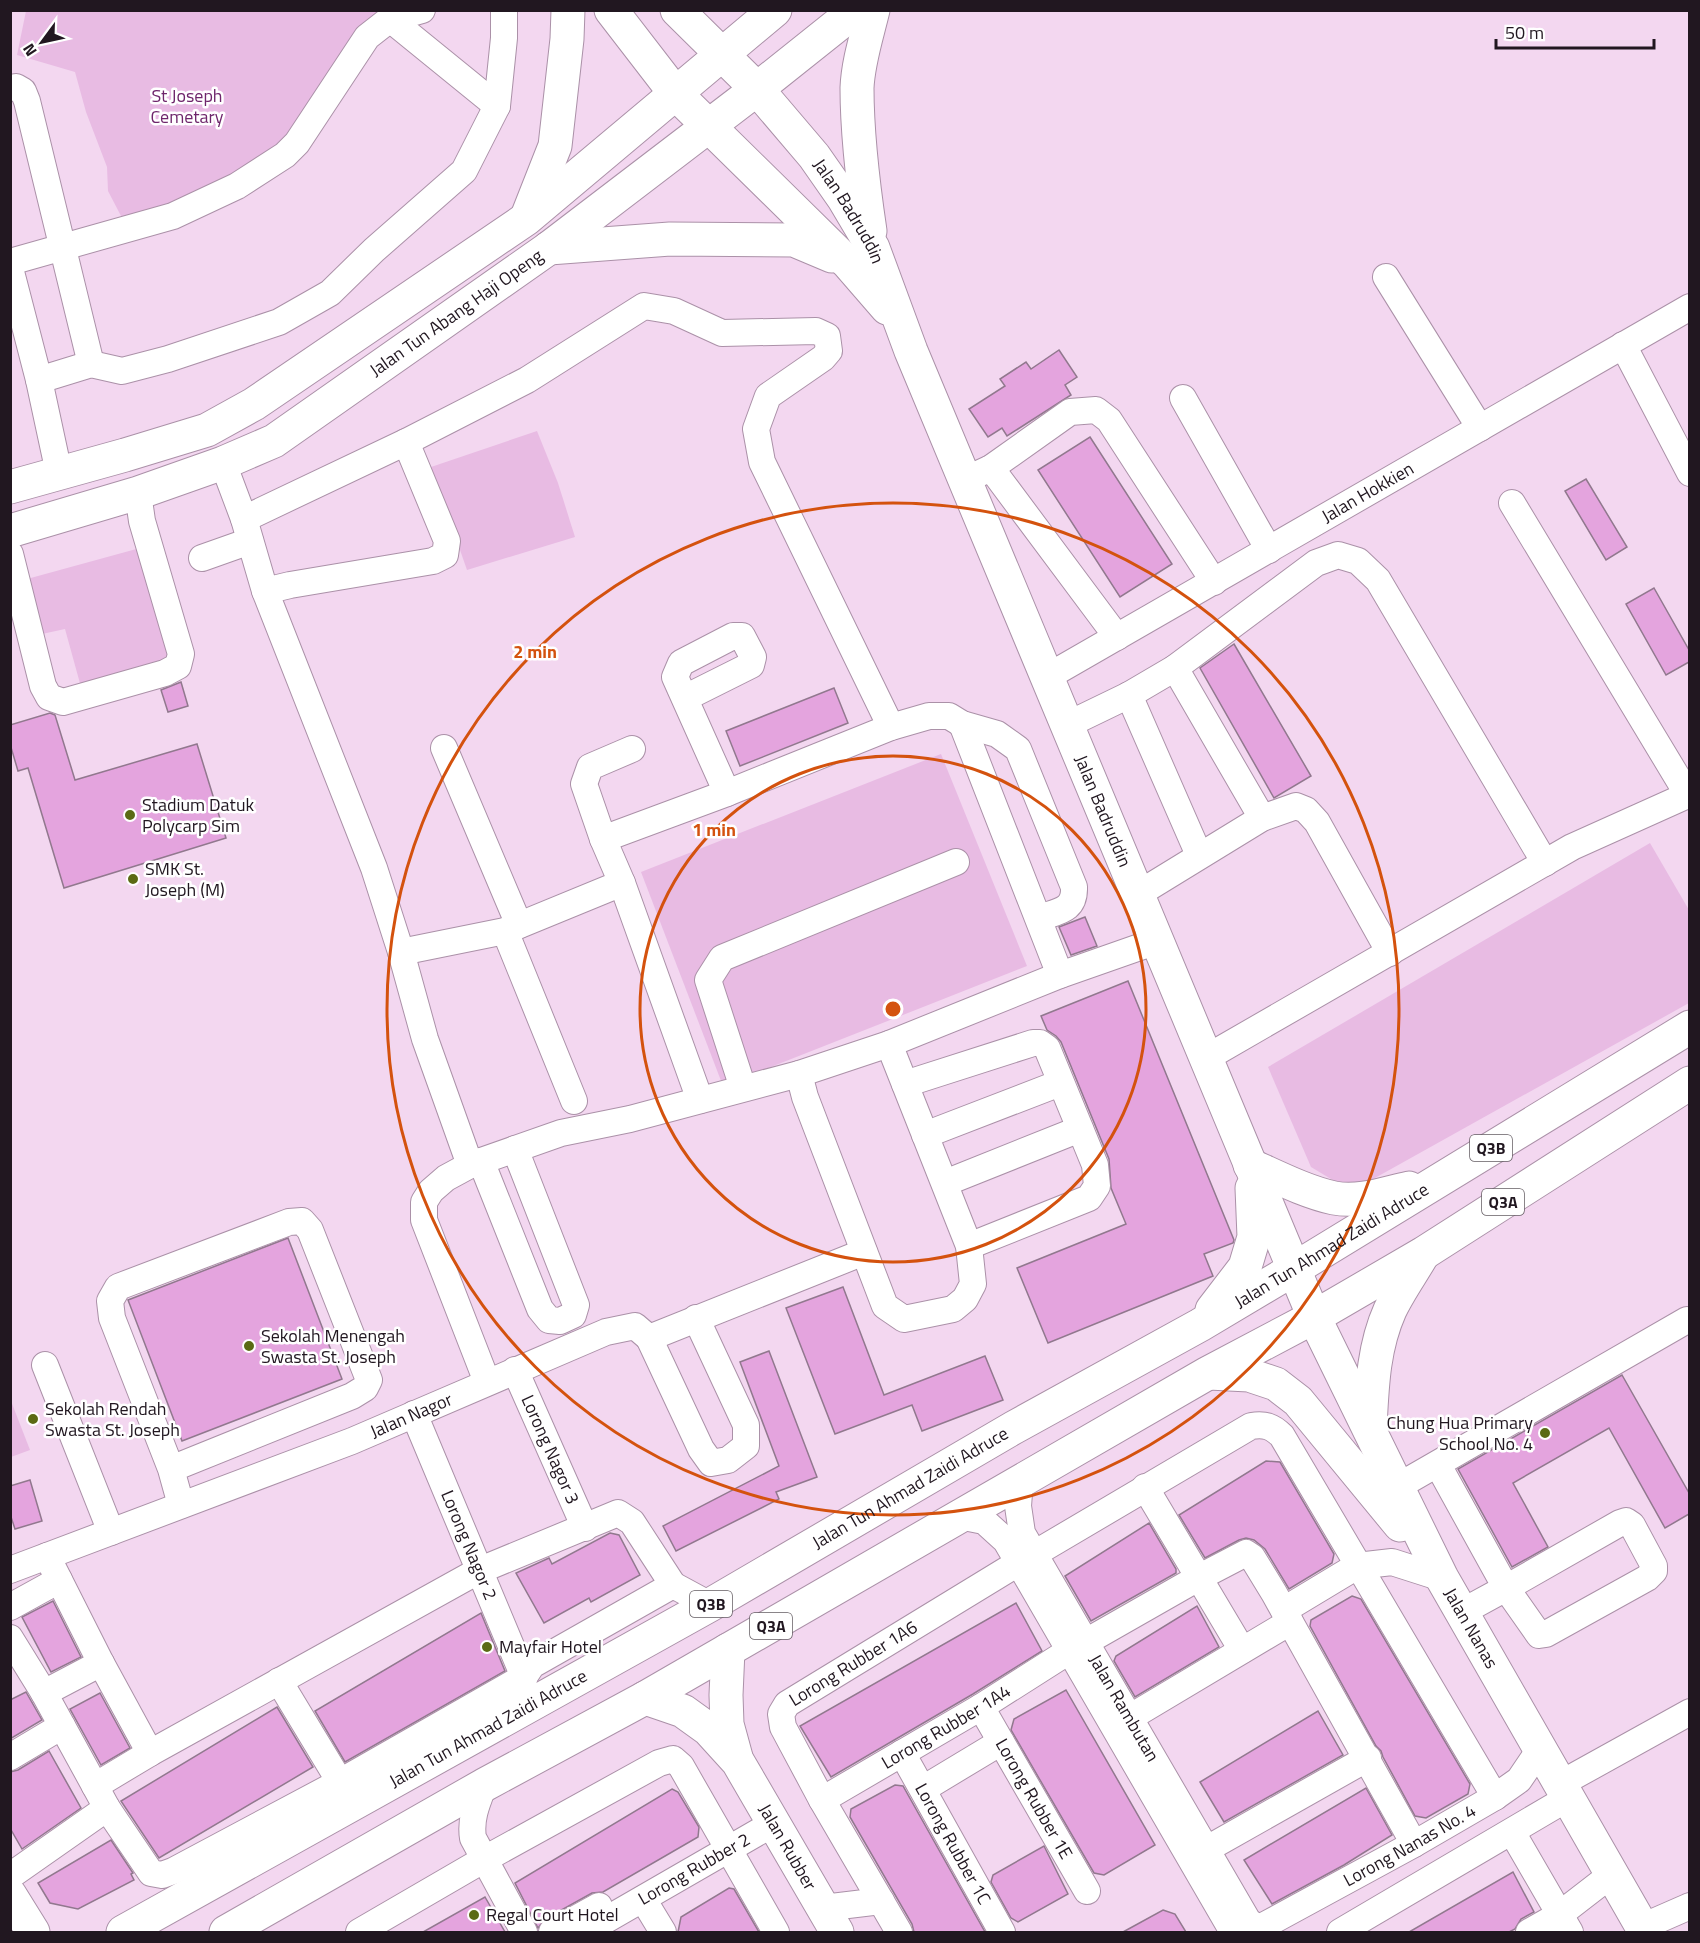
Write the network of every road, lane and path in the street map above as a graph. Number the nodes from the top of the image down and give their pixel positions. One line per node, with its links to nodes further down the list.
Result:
1 (422, 10): 9 (street)
2 (504, 10): 14 (street)
3 (568, 10): 16 (main road)
4 (611, 10): 13 (main road, Jalan Badruddin)
5 (677, 10): 10 (main road, Jalan Badruddin)
6 (775, 10): 10 (main road, Jalan Tun Abang Haji Openg)
7 (856, 10): 12 (main road, Jalan Tun Abang Haji Openg)
8 (873, 10): 19 (main road)
9 (390, 19): 14 (street); 17 (street)
10 (721, 54): 12 (main road, Jalan Badruddin); 13 (main road, Jalan Tun Abang Haji Openg)
11 (10, 88): 17 (street)
12 (757, 89): 15 (main road, Jalan Tun Abang Haji Openg); 19 (main road, Jalan Badruddin)
13 (675, 93): 15 (main road, Jalan Badruddin); 16 (main road, Jalan Tun Abang Haji Openg)
14 (497, 106): 25 (street)
15 (709, 126): 18 (main road, Jalan Tun Abang Haji Openg); 19 (main road, Jalan Badruddin)
16 (526, 219): 32 (main road, Jalan Tun Abang Haji Openg)
17 (63, 247): 20 (street); 25 (street)
18 (549, 248): 19 (main road); 30 (main road, Jalan Tun Abang Haji Openg)
19 (860, 255): 33 (main road, Jalan Badruddin)
20 (10, 262)
21 (10, 268): 26 (street)
22 (1386, 277): 28 (street)
23 (1689, 307): 24 (street, Jalan Hokkien)
24 (1623, 345): 28 (street, Jalan Hokkien); 31 (street)
25 (91, 364): 26 (street)
26 (39, 380): 32 (street)
27 (1184, 399): 39 (street)
28 (1480, 428): 39 (street, Jalan Hokkien)
29 (406, 442): 37 (street); 43 (street); 51 (street)
30 (223, 463): 35 (main road, Jalan Tun Abang Haji Openg); 37 (street)
31 (1689, 472)
32 (59, 473): 34 (main road, Jalan Tun Abang Haji Openg)
33 (978, 474): 42 (street); 44 (street); 46 (main road, Jalan Badruddin)
34 (10, 486)
35 (138, 493): 38 (main road, Jalan Tun Abang Haji Openg); 40 (street)
36 (1512, 503): 55 (street)
37 (247, 530): 41 (street); 43 (street)
38 (10, 531)
39 (1269, 549): 42 (street, Jalan Hokkien)
40 (10, 554)
41 (202, 558)
42 (1214, 582): 44 (street, Jalan Hokkien)
43 (265, 591): 66 (street)
44 (1117, 637): 46 (street, Jalan Hokkien)
45 (1175, 668): 47 (street); 56 (street); 60 (street)
46 (1047, 677): 50 (main road, Jalan Badruddin)
47 (1129, 695): 50 (street); 58 (street)
48 (685, 698): 54 (street)
49 (962, 724): 51 (street); 63 (street); 63 (street)
50 (1067, 725): 62 (main road, Jalan Badruddin)
51 (891, 727): 54 (street)
52 (444, 748): 64 (street)
53 (632, 749): 57 (street)
54 (727, 792): 57 (street)
55 (1689, 795): 60 (street)
56 (1262, 818): 58 (street); 67 (street)
57 (603, 839): 61 (street)
58 (1198, 855): 62 (street)
59 (956, 862): 76 (street)
60 (1545, 863): 67 (street)
61 (622, 883): 64 (street); 77 (street)
62 (1138, 894): 65 (main road, Jalan Badruddin)
63 (1039, 918): 68 (street)
64 (512, 928): 66 (street); 78 (street)
65 (1157, 941): 68 (street); 71 (main road, Jalan Badruddin)
66 (401, 952): 82 (street)
67 (1390, 953): 71 (street)
68 (1060, 975): 70 (street)
69 (1689, 1027): 84 (main road, Jalan Tun Ahmad Zaidi Adruce / Q3B)
70 (889, 1044): 72 (street); 75 (street)
71 (1206, 1058): 83 (main road, Jalan Badruddin)
72 (799, 1074): 76 (street); 87 (street)
73 (1060, 1083): 75 (street); 79 (street); 80 (street)
74 (1689, 1083): 88 (main road, Q3A)
75 (905, 1084): 80 (street)
76 (743, 1088): 77 (street)
77 (700, 1100): 81 (street)
78 (574, 1101)
79 (1080, 1130): 85 (street); 86 (street)
80 (925, 1135): 85 (street)
81 (515, 1149): 82 (street); 92 (street)
82 (476, 1163): 92 (street); 100 (street)
83 (1251, 1165): 84 (main road); 89 (main road, Jalan Badruddin); 94 (main road)
84 (1436, 1181): 89 (main road, Jalan Tun Ahmad Zaidi Adruce / Q3B)
85 (945, 1183): 86 (street)
86 (969, 1246): 87 (street)
87 (864, 1252): 91 (street)
88 (1424, 1253): 90 (main road, Q3A); 104 (main road)
89 (1294, 1269): 90 (main road, Jalan Badruddin); 94 (main road, Jalan Tun Ahmad Zaidi Adruce / Q3B)
90 (1314, 1317): 99 (main road, Q3A); 104 (main road, Jalan Nanas)
91 (696, 1318): 95 (street); 95 (street)
92 (564, 1319): 96 (street)
93 (1688, 1320): 105 (street)
94 (1200, 1325): 124 (main road, Jalan Tun Ahmad Zaidi Adruce / Q3B)
95 (649, 1338): 96 (street, Jalan Nagor)
96 (576, 1345): 98 (street, Jalan Nagor)
97 (45, 1365): 113 (street)
98 (515, 1370): 100 (street, Jalan Nagor); 112 (street, Lorong Nagor 3)
99 (1209, 1373): 107 (main road, Q3A); 120 (main road)
100 (487, 1382): 102 (street, Jalan Nagor)
101 (364, 1388): 103 (street); 106 (street); 106 (street)
102 (414, 1414): 103 (street, Jalan Nagor); 118 (street, Lorong Nagor 2)
103 (381, 1428): 110 (street, Jalan Nagor)
104 (1370, 1430): 109 (main road, Jalan Nanas)
105 (1438, 1465): 109 (street); 123 (street)
106 (171, 1469): 110 (street)
107 (1020, 1481): 111 (main road, Q3A); 115 (street, Jalan Rambutan)
108 (1145, 1487): 115 (street, Lorong Rubber 1A6); 116 (street, Lorong Rubber 1A6); 119 (street)
109 (1397, 1487): 120 (main road, Jalan Nanas)
110 (181, 1505): 113 (street, Jalan Nagor)
111 (959, 1516): 115 (street, Jalan Rambutan); 130 (main road, Q3A)
112 (585, 1528): 118 (street); 122 (street)
113 (111, 1532): 114 (street, Jalan Nagor)
114 (47, 1556): 117 (street, Jalan Nagor); 121 (street)
115 (1026, 1559): 129 (street, Jalan Rambutan); 155 (street, Lorong Rubber 1A6)
116 (1357, 1566): 120 (street); 127 (street); 154 (street)
117 (10, 1570)
118 (478, 1571): 133 (street, Lorong Nagor 2); 134 (street)
119 (1198, 1578): 127 (street, Lorong Rubber 1A4); 129 (street, Lorong Rubber 1A4); 131 (street)
120 (1442, 1578): 126 (main road, Jalan Nanas)
121 (59, 1580): 125 (street); 132 (street)
122 (673, 1585): 124 (street); 133 (street)
123 (1506, 1588): 123 (street); 126 (street)
124 (710, 1605): 138 (main road, Jalan Tun Ahmad Zaidi Adruce / Q3B)
125 (10, 1607)
126 (1462, 1612): 143 (main road, Jalan Nanas)
127 (1287, 1616): 131 (street); 147 (street)
128 (10, 1638): 135 (street)
129 (1077, 1647): 137 (street, Lorong Rubber 1A4); 140 (street, Jalan Rambutan); 171 (street, Jalan Rambutan)
130 (728, 1650): 136 (main road, Q3A); 148 (main road, Jalan Rubber)
131 (1242, 1650): 140 (street)
132 (101, 1663): 135 (street); 144 (street)
133 (524, 1677): 138 (street); 149 (street)
134 (279, 1681): 144 (street); 149 (street)
135 (44, 1693): 141 (street)
136 (645, 1698): 148 (main road, Jalan Rubber); 150 (main road, Q3A)
137 (981, 1707): 142 (street, Lorong Rubber 1E); 145 (street, Lorong Rubber 1A4)
138 (522, 1710): 174 (main road, Jalan Tun Ahmad Zaidi Adruce / Q3B)
139 (1689, 1712): 152 (street)
140 (1129, 1718): 160 (street, Jalan Rambutan)
141 (62, 1726): 146 (street); 153 (street)
142 (1001, 1742): 151 (street); 164 (street, Lorong Rubber 1E)
143 (1540, 1749): 152 (main road, Jalan Nanas); 154 (street, Lorong Nanas No. 4)
144 (150, 1753): 153 (street)
145 (902, 1753): 151 (street, Lorong Rubber 1C); 155 (street, Lorong Rubber 1A4)
146 (10, 1757)
147 (1368, 1758): 159 (street); 160 (street)
148 (738, 1762): 156 (main road, Jalan Rubber)
149 (340, 1782): 153 (street)
150 (484, 1785): 161 (street); 175 (main road, Q3A)
151 (923, 1789): 183 (street, Lorong Rubber 1C)
152 (1564, 1791): 157 (street); 162 (main road, Jalan Nanas)
153 (101, 1797): 163 (street)
154 (1495, 1797): 159 (street, Lorong Nanas No. 4)
155 (822, 1800): 167 (street, Lorong Rubber 1A6)
156 (774, 1823): 158 (street, Lorong Rubber 2); 169 (main road, Jalan Rubber)
157 (1512, 1832): 170 (street); 184 (street)
158 (725, 1843): 161 (street); 166 (street, Lorong Rubber 2); 178 (street); 181 (street)
159 (1414, 1844): 171 (street, Lorong Nanas No. 4)
160 (1207, 1849): 171 (street, Jalan Rambutan)
161 (483, 1860): 176 (street); 177 (street)
162 (1612, 1874): 170 (street); 172 (main road, Jalan Nanas)
163 (10, 1876)
164 (1087, 1891)
165 (10, 1895): 173 (main road)
166 (643, 1899): 179 (street, Lorong Rubber 2); 180 (street)
167 (880, 1901): 169 (street); 182 (street, Lorong Rubber 1A6)
168 (1689, 1906): 172 (street)
169 (830, 1920)
170 (1565, 1924): 185 (street)
171 (1256, 1930)
172 (1643, 1930)
173 (33, 1932)
174 (123, 1932)
175 (226, 1932)
176 (359, 1932)
177 (524, 1932)
178 (552, 1932)
179 (585, 1932)
180 (663, 1932)
181 (776, 1932)
182 (899, 1932)
183 (1002, 1932)
184 (1340, 1932)
185 (1529, 1932)

